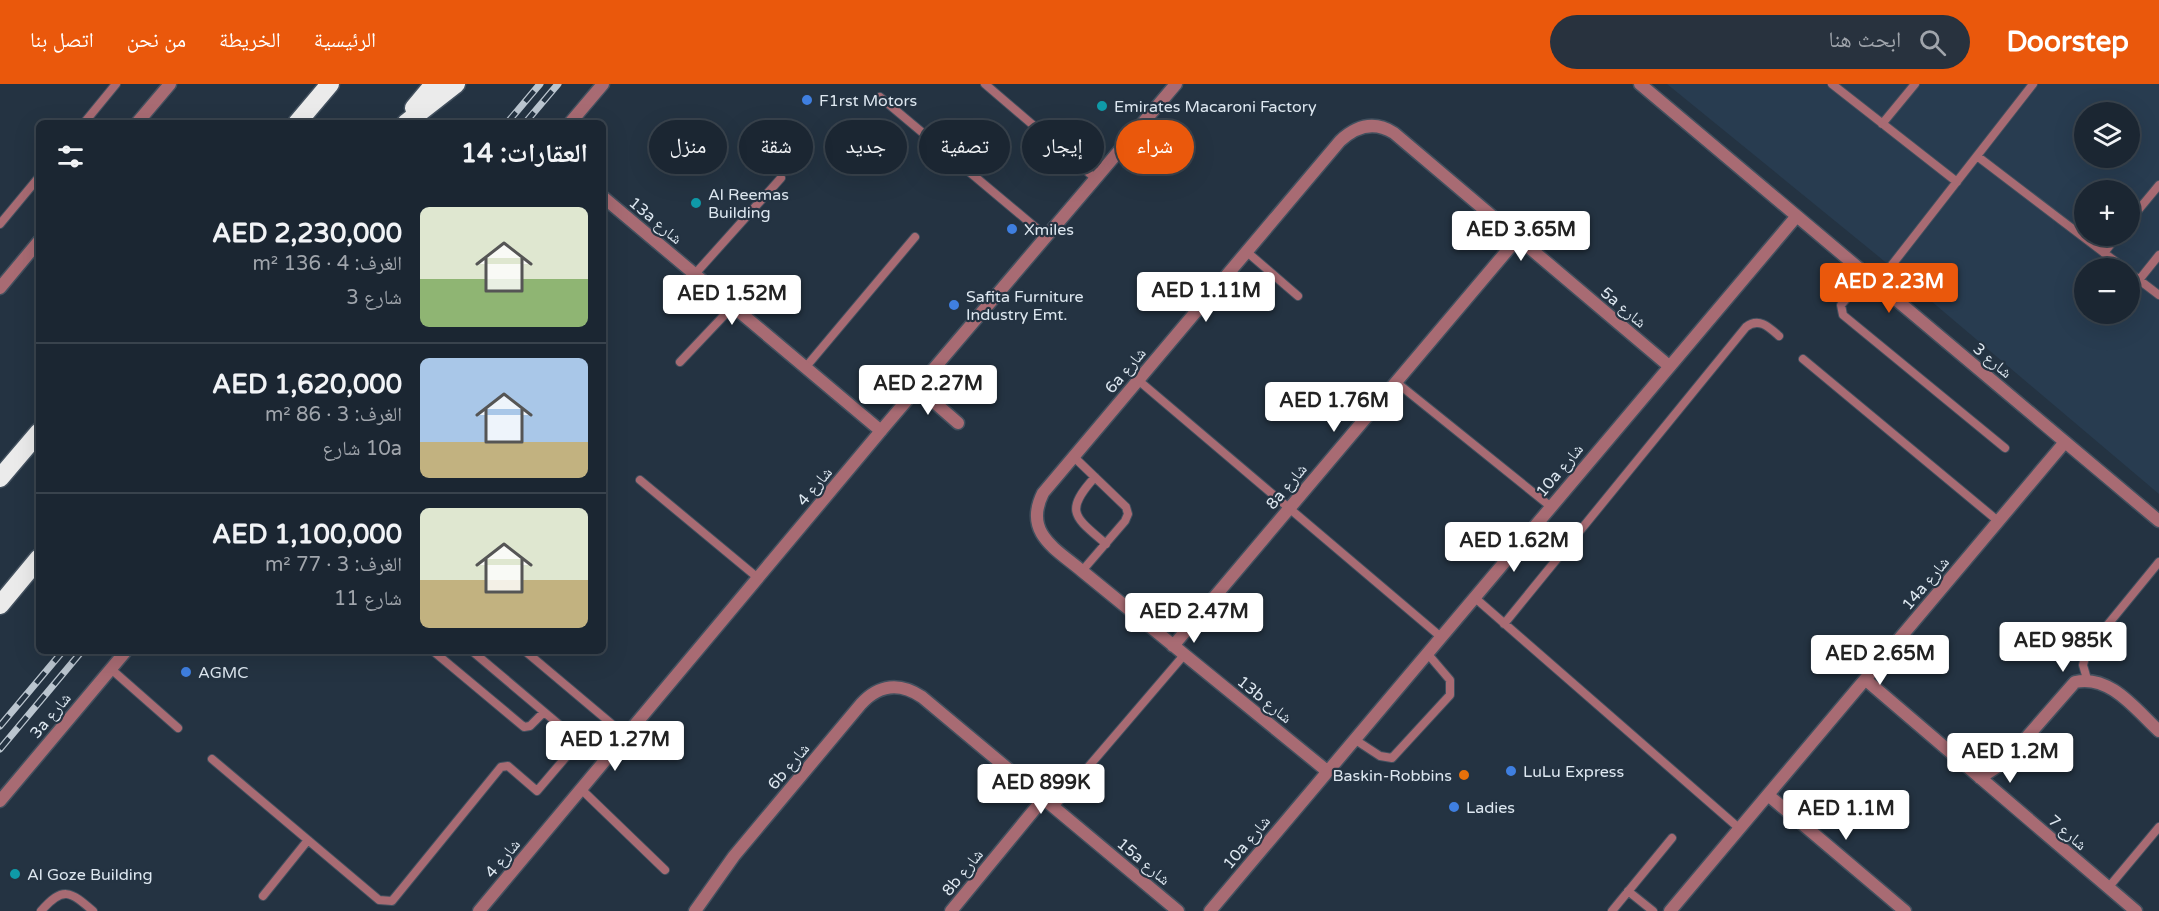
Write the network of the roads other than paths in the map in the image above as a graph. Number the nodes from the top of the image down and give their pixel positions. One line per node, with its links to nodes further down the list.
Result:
1 (116, 84): 15 (lane)
2 (170, 84): 16 (street)
3 (330, 84): 17 (highway)
4 (434, 84): 18 (highway)
5 (456, 84): 19 (highway)
6 (603, 84): 14 (street)
7 (985, 84): 24 (lane)
8 (1176, 84): 24 (street, شارع 4)
9 (1640, 84): 30 (street, شارع 3)
10 (1832, 84): 20 (lane)
11 (1915, 84): 20 (lane)
12 (2033, 84): 22 (lane)
13 (880, 98): 33 (lane)
14 (579, 117)
15 (86, 120)
16 (140, 120)
17 (300, 120)
18 (404, 120)
19 (410, 120)
20 (1882, 124): 26 (lane)
21 (1394, 133): 34 (street, 5a شارع); 37 (street, 6a شارع)
22 (1977, 156): 26 (lane); 38 (lane)
23 (781, 178): 41 (lane)
24 (1096, 179): 33 (street, شارع 4)
25 (36, 181): 31 (lane)
26 (1957, 183): 45 (lane)
27 (2159, 185): 29 (lane)
28 (606, 200): 41 (street, 13a شارع)
29 (2140, 208)
30 (1796, 217): 42 (street, شارع 3); 53 (street, 10a شارع)
31 (0, 224)
32 (915, 237): 54 (lane)
33 (1047, 237): 57 (street, شارع 4)
34 (1517, 239): 53 (street, 5a شارع); 56 (street, 8a شارع)
35 (36, 245): 46 (street)
36 (2109, 246): 38 (lane)
37 (1247, 252): 48 (lane); 55 (street, 6a شارع)
38 (2104, 253): 40 (lane)
39 (2159, 255): 43 (lane)
40 (2111, 258)
41 (694, 274): 49 (street, 13a شارع)
42 (1866, 276): 45 (street, شارع 3); 62 (lane)
43 (2140, 279)
44 (2140, 281): 47 (lane)
45 (1877, 284): 61 (street, شارع 3)
46 (0, 288)
47 (2159, 295)
48 (1298, 296)
49 (732, 307): 52 (lane); 54 (street, 13a شارع)
50 (1779, 336): 79 (lane)
51 (1803, 359): 70 (lane)
52 (680, 363)
53 (1669, 366): 67 (street, 10a شارع)
54 (805, 368): 59 (street, 13a شارع)
55 (1138, 380): 63 (street, 6a شارع); 68 (lane)
56 (1396, 382): 67 (lane); 68 (street, 8a شارع)
57 (918, 388): 58 (street); 59 (street, شارع 4)
58 (958, 423)
59 (880, 431): 76 (street, شارع 4)
60 (36, 436): 65 (highway)
61 (2065, 442): 69 (street, شارع 3); 70 (street, 14a شارع)
62 (2005, 448)
63 (1074, 457): 64 (lane); 71 (street, 6a شارع)
64 (1095, 477): 72 (lane); 72 (lane)
65 (0, 478)
66 (640, 480): 76 (lane)
67 (1550, 506): 77 (street, 10a شارع)
68 (1289, 508): 80 (lane); 81 (street, 8a شارع)
69 (2159, 520)
70 (1998, 521): 90 (street, 14a شارع)
71 (1044, 538): 75 (street, 13b شارع)
72 (1106, 544): 75 (lane)
73 (36, 562): 78 (highway)
74 (2159, 562): 89 (lane)
75 (1082, 571): 81 (street, 13b شارع)
76 (758, 578): 95 (street, شارع 4)
77 (1474, 597): 79 (lane); 80 (street, 10a شارع)
78 (0, 604)
79 (1504, 624): 106 (lane)
80 (1441, 637): 82 (street, 10a شارع)
81 (1173, 646): 87 (street, 13b شارع)
82 (1427, 653): 96 (street, 10a شارع); 96 (lane)
83 (124, 654): 88 (street, 3a شارع)
84 (437, 654): 92 (lane)
85 (476, 654): 92 (lane)
86 (529, 654): 95 (lane)
87 (1184, 655): 98 (street, 13b شارع); 104 (lane)
88 (111, 669): 93 (lane); 103 (street, 3a شارع)
89 (2087, 679): 94 (street); 99 (street)
90 (1866, 680): 99 (street, شارع 7); 101 (street, 14a شارع)
91 (922, 697): 102 (street, 15a شارع); 114 (street, 6b شارع)
92 (544, 712): 108 (lane)
93 (178, 728)
94 (2159, 731)
95 (626, 736): 100 (street, شارع 4)
96 (1354, 739): 98 (street, 10a شارع)
97 (212, 759): 108 (lane)
98 (1327, 771): 120 (street, 10a شارع)
99 (1980, 778): 110 (street, شارع 7)
100 (581, 789): 109 (lane); 117 (street, شارع 4)
101 (1768, 795): 106 (street, 14a شارع); 113 (street)
102 (1044, 798): 104 (street, 15a شارع); 118 (street, 8b شارع)
103 (0, 801)
104 (1054, 807): 119 (street, 15a شارع)
105 (2159, 827): 110 (lane)
106 (1740, 829): 123 (street, 14a شارع)
107 (1672, 838): 111 (lane)
108 (308, 840): 112 (lane)
109 (665, 870)
110 (2108, 888): 125 (street, شارع 7)
111 (1629, 891): 121 (lane); 122 (lane)
112 (263, 896)
113 (1895, 907): 124 (street)
114 (700, 909)
115 (41, 911): 116 (lane)
116 (93, 911)
117 (479, 911)
118 (951, 911)
119 (1178, 911)
120 (1210, 911)
121 (1612, 911)
122 (1653, 911)
123 (1670, 911)
124 (1905, 911)
125 (2136, 911)

